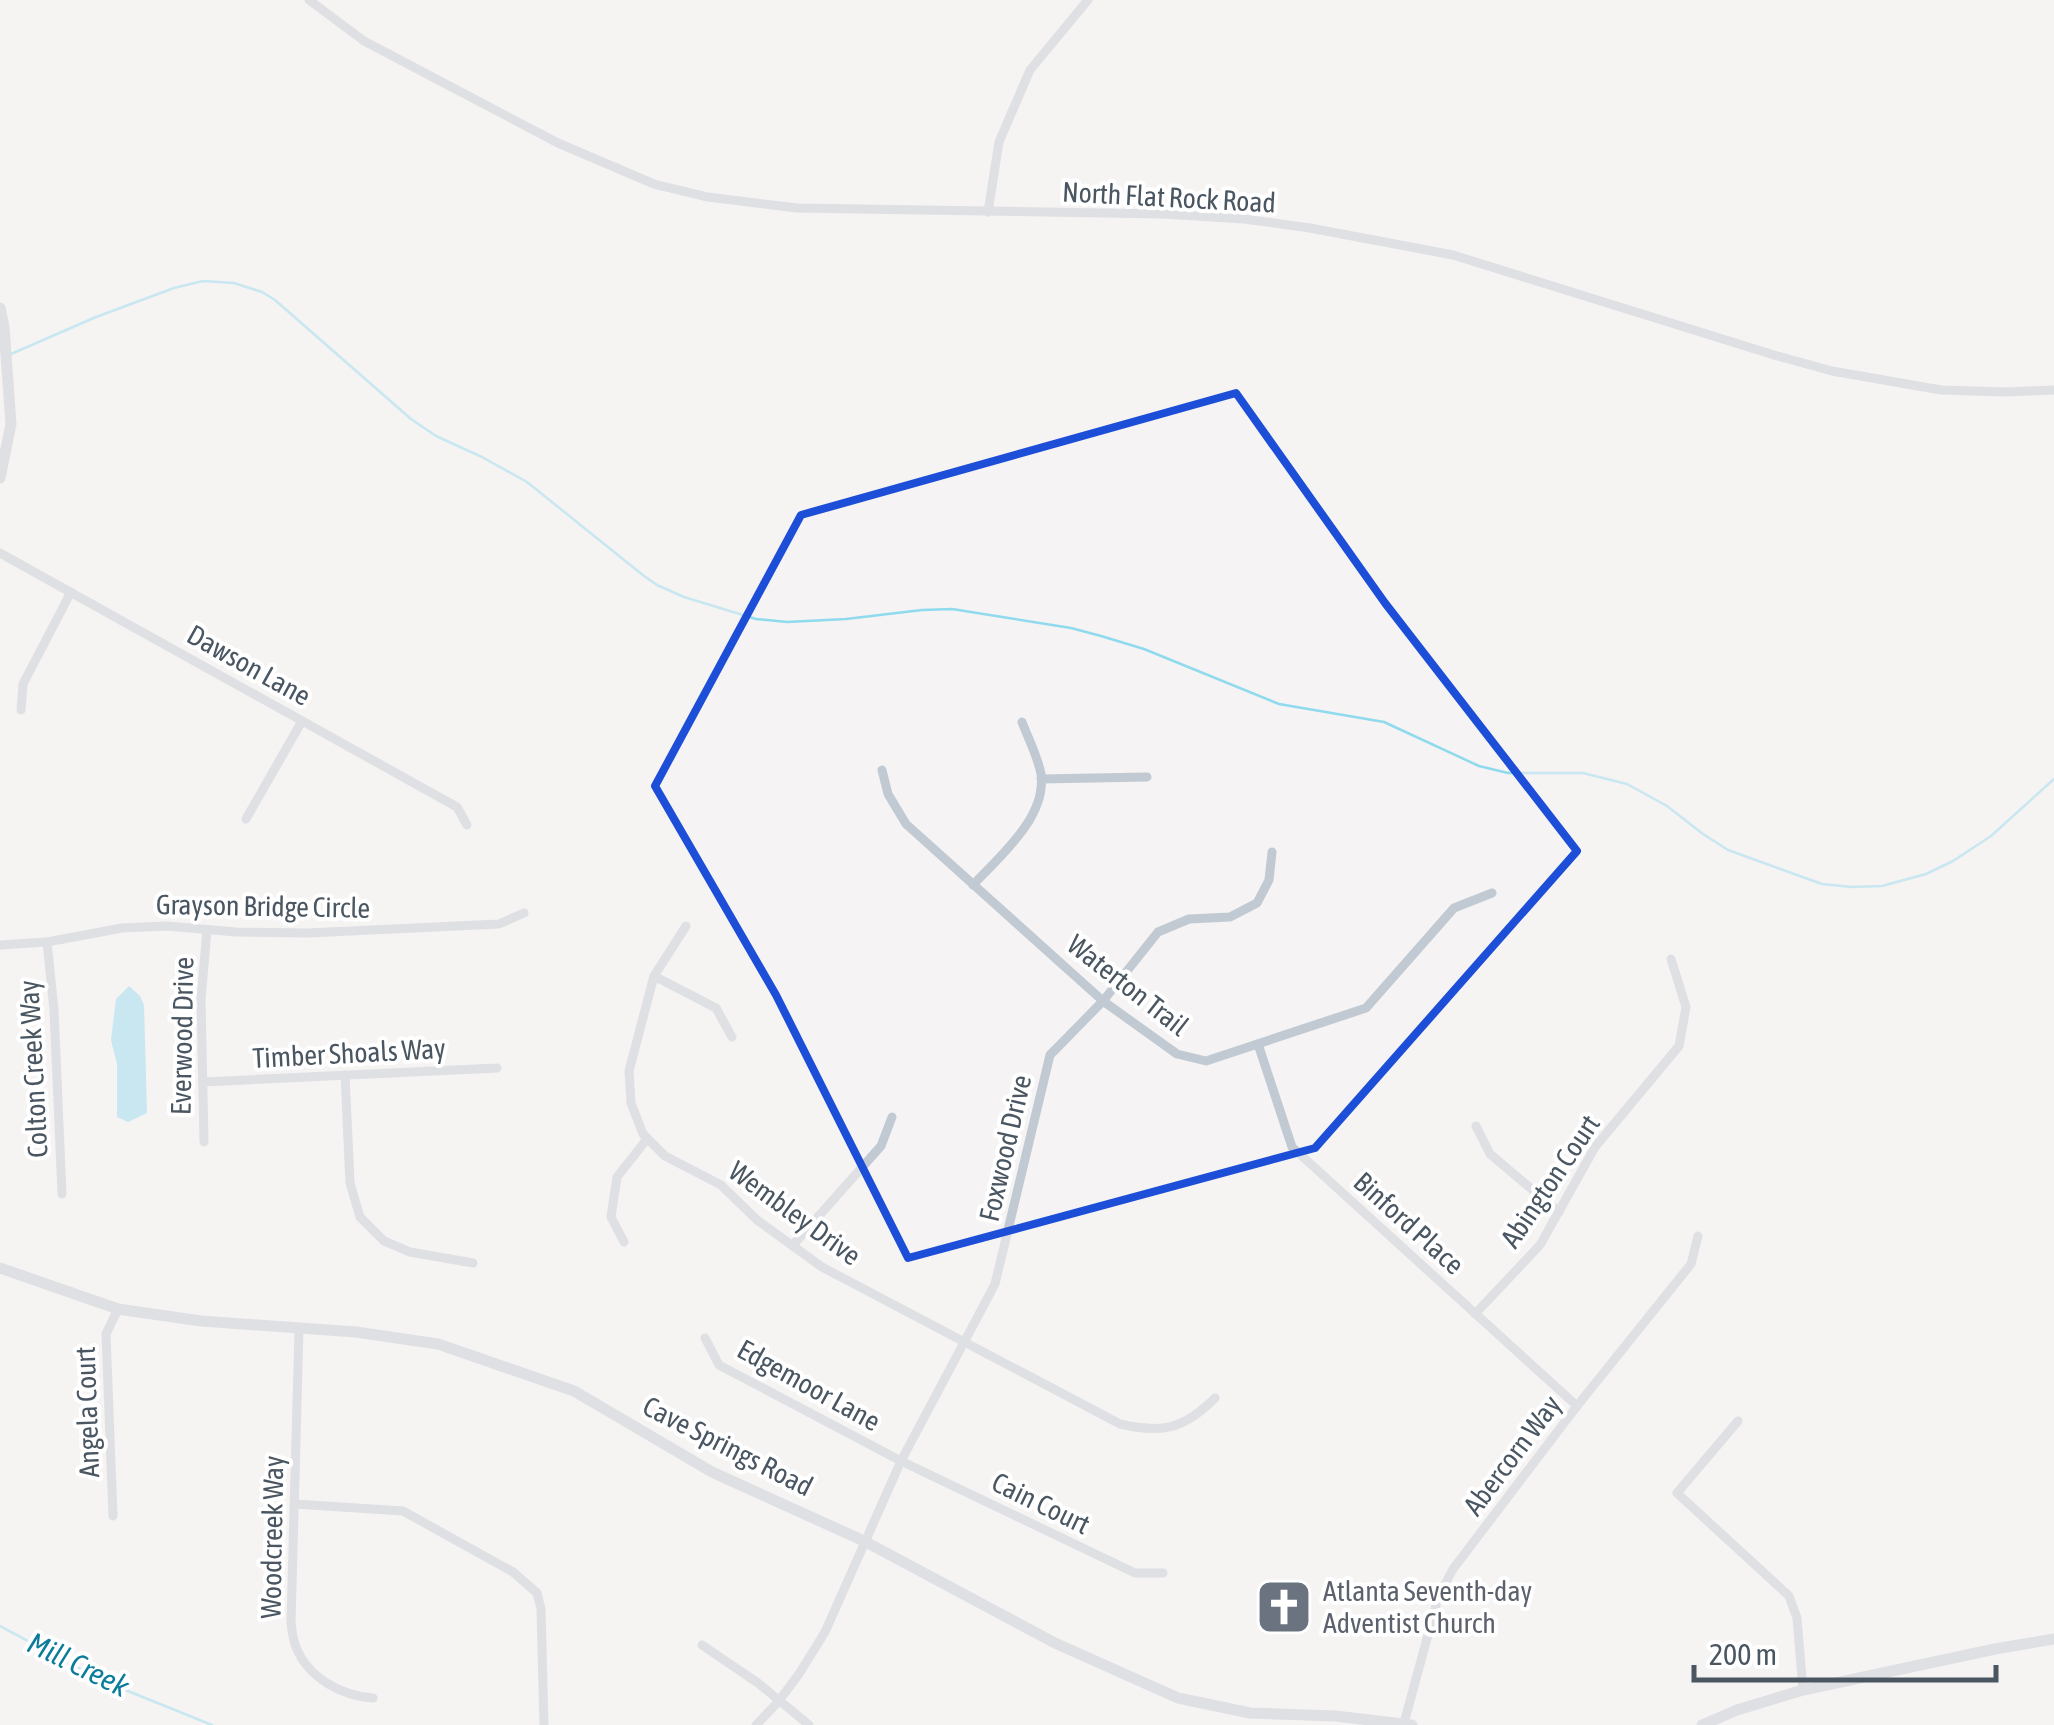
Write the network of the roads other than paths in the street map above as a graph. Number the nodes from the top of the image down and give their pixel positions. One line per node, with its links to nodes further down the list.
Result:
1 (310, 0): 3 (street, North Flat Rock Road)
2 (1088, 0): 3 (street)
3 (988, 212): 5 (street, North Flat Rock Road)
4 (0, 308): 6 (street)
5 (2054, 390)
6 (0, 478)
7 (0, 552): 8 (street, Dawson Lane)
8 (72, 592): 9 (street); 10 (street, Dawson Lane)
9 (21, 710)
10 (302, 720): 15 (street); 16 (street, Dawson Lane)
11 (1022, 722): 14 (street)
12 (882, 770): 18 (street, Waterton Trail)
13 (1147, 777): 14 (street)
14 (1041, 779): 18 (street)
15 (246, 819)
16 (467, 826)
17 (1272, 852): 27 (street, Foxwood Drive)
18 (974, 885): 27 (street, Waterton Trail)
19 (1492, 892): 29 (street, Waterton Trail)
20 (524, 913): 22 (street, Grayson Bridge Circle)
21 (686, 926): 26 (street)
22 (207, 930): 23 (street, Grayson Bridge Circle); 32 (street, Everwood Drive)
23 (47, 942): 24 (street, Grayson Bridge Circle); 37 (street, Colton Creek Way)
24 (0, 945)
25 (1671, 960): 38 (street, Abington Court)
26 (654, 976): 28 (street); 35 (street)
27 (1103, 1001): 29 (street, Waterton Trail); 48 (street, Foxwood Drive)
28 (732, 1037)
29 (1258, 1044): 45 (street, Binford Place)
30 (496, 1068): 31 (street, Timber Shoals Way)
31 (345, 1075): 32 (street, Timber Shoals Way); 42 (street)
32 (203, 1082): 36 (street, Everwood Drive)
33 (892, 1117): 41 (street)
34 (1476, 1126): 38 (street)
35 (647, 1138): 40 (street); 41 (street, Wembley Drive)
36 (204, 1142)
37 (62, 1194)
38 (1558, 1212): 45 (street, Abington Court)
39 (1698, 1236): 50 (street, Abercorn Way)
40 (624, 1242)
41 (793, 1245): 48 (street, Wembley Drive)
42 (473, 1263)
43 (0, 1268): 44 (street, Cave Springs Road)
44 (118, 1309): 46 (street, Cave Springs Road); 54 (street, Angela Court)
45 (1476, 1314): 50 (street, Binford Place)
46 (299, 1330): 53 (street, Woodcreek Way); 55 (street, Cave Springs Road)
47 (705, 1338): 52 (street, Edgemoor Lane)
48 (964, 1340): 49 (street, Wembley Drive); 52 (street, Foxwood Drive)
49 (1215, 1398)
50 (1577, 1406): 63 (street, Abercorn Way)
51 (1738, 1421): 59 (street)
52 (901, 1462): 55 (street, Foxwood Drive); 56 (street, Cain Court)
53 (295, 1504): 60 (street, Woodcreek Way); 64 (street)
54 (113, 1516)
55 (864, 1541): 61 (street, Foxwood Drive); 63 (street, Cave Springs Road)
56 (1163, 1573)
57 (2054, 1638): 59 (street)
58 (702, 1645): 61 (street)
59 (1803, 1690): 62 (street)
60 (373, 1698)
61 (778, 1702): 65 (street, Foxwood Drive); 66 (street)
62 (1737, 1710): 67 (street); 68 (street)
63 (1408, 1724)
64 (544, 1725)
65 (756, 1725)
66 (809, 1725)
67 (1702, 1725)
68 (1739, 1725)

